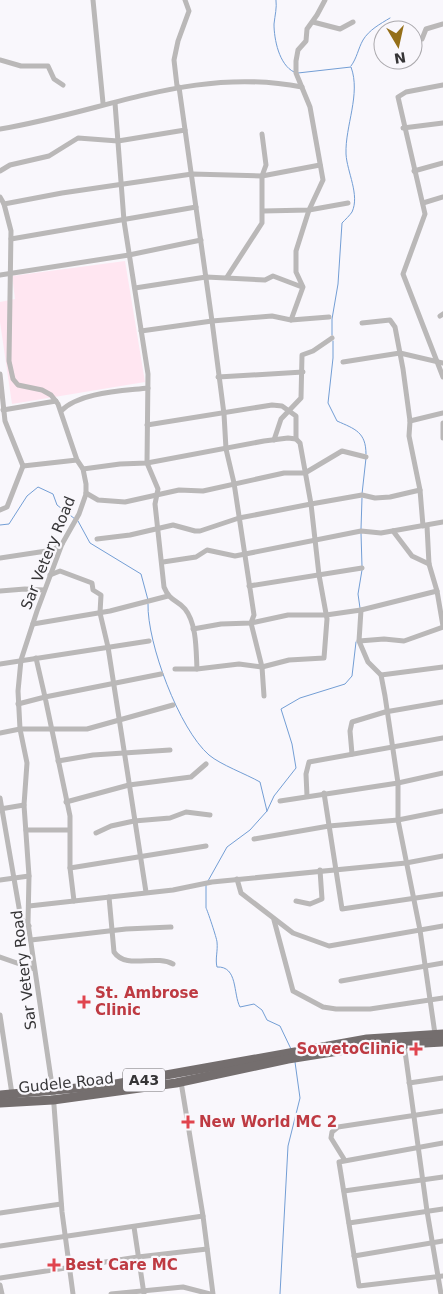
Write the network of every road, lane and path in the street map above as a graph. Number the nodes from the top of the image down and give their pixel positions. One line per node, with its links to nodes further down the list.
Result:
1 (93, 0): 13 (street)
2 (185, 0): 11 (street)
3 (325, 0): 4 (street)
4 (313, 22): 5 (street); 12 (street)
5 (353, 22)
6 (443, 24): 7 (street)
7 (423, 36)
8 (0, 60): 9 (street)
9 (63, 85)
10 (443, 85): 16 (street)
11 (178, 87): 12 (street); 14 (street); 18 (street)
12 (302, 87): 22 (street)
13 (103, 103): 14 (street); 17 (street)
14 (115, 103): 20 (street)
15 (443, 123): 16 (street)
16 (403, 128): 24 (street)
17 (0, 129)
18 (186, 130): 20 (street); 25 (street)
19 (262, 134): 26 (street)
20 (118, 141): 23 (street); 27 (street)
21 (443, 164): 24 (street)
22 (320, 165): 26 (street); 35 (street)
23 (0, 171)
24 (414, 171): 30 (street)
25 (192, 174): 26 (street); 27 (street); 33 (street)
26 (262, 176): 34 (street)
27 (121, 184): 31 (street); 36 (street)
28 (0, 197): 31 (street)
29 (443, 197): 30 (street)
30 (423, 203): 54 (street)
31 (4, 204): 37 (street)
32 (348, 204): 35 (street)
33 (196, 207): 36 (street); 38 (street)
34 (263, 210): 35 (street); 43 (street)
35 (309, 210): 44 (street)
36 (124, 220): 37 (street); 39 (street)
37 (11, 239): 40 (street)
38 (201, 240): 39 (street); 42 (street)
39 (129, 255): 40 (street); 45 (street)
40 (9, 274): 41 (street); 60 (street)
41 (0, 275)
42 (206, 277): 43 (street); 45 (street); 48 (street)
43 (227, 277): 44 (street)
44 (303, 287): 47 (street)
45 (134, 288): 50 (street)
46 (329, 317): 47 (street)
47 (291, 320): 48 (street)
48 (212, 321): 50 (street); 57 (street)
49 (362, 322): 52 (street)
50 (141, 331): 59 (street)
51 (332, 338): 55 (street)
52 (400, 353): 53 (street); 54 (street); 66 (street)
53 (343, 362)
54 (440, 363): 58 (street)
55 (303, 372): 57 (street); 63 (street)
56 (0, 374): 61 (street)
57 (218, 377): 65 (street)
58 (443, 377)
59 (148, 388): 62 (street); 68 (street)
60 (56, 402): 61 (street); 62 (street)
61 (3, 410): 76 (street)
62 (61, 411): 74 (street)
63 (290, 412): 65 (street); 70 (street); 71 (street)
64 (443, 413): 66 (street)
65 (224, 414): 68 (street); 72 (street)
66 (410, 421): 80 (street)
67 (443, 422): 69 (street)
68 (147, 425): 75 (street)
69 (443, 438)
70 (296, 439): 71 (street); 78 (street)
71 (274, 440): 72 (street)
72 (226, 449): 75 (street); 79 (street)
73 (366, 457): 78 (street)
74 (76, 460): 76 (street); 77 (street)
75 (147, 463): 77 (street); 82 (street)
76 (23, 466): 84 (street)
77 (83, 469): 81 (street, Sar Vetery Road)
78 (305, 473): 79 (street); 83 (street)
79 (234, 483): 82 (street); 85 (street)
80 (420, 490): 83 (street); 87 (street)
81 (86, 493): 82 (street); 92 (street, Sar Vetery Road)
82 (158, 495): 88 (street)
83 (312, 504): 85 (street); 91 (street)
84 (0, 510)
85 (239, 518): 88 (street); 93 (street)
86 (443, 522): 87 (street)
87 (425, 526): 89 (street); 96 (street)
88 (158, 527): 90 (street); 95 (street)
89 (393, 531): 91 (street); 96 (street)
90 (97, 538)
91 (316, 541): 93 (street); 98 (street)
92 (62, 544): 94 (street); 99 (street, Sar Vetery Road)
93 (244, 555): 95 (street); 100 (street)
94 (0, 558)
95 (163, 562): 104 (street)
96 (429, 564): 103 (street)
97 (362, 568): 98 (street)
98 (319, 574): 100 (street); 107 (street)
99 (50, 575): 102 (street, Sar Vetery Road); 106 (street)
100 (249, 586): 108 (street)
101 (0, 590): 102 (street)
102 (44, 590): 109 (street, Sar Vetery Road)
103 (437, 591): 105 (street); 110 (street)
104 (168, 596): 106 (street); 111 (street)
105 (360, 610): 107 (street); 113 (street)
106 (100, 613): 109 (street); 114 (street)
107 (326, 615): 108 (street); 118 (street)
108 (250, 623): 111 (street); 118 (street)
109 (33, 624): 116 (street, Sar Vetery Road)
110 (443, 626): 113 (street)
111 (193, 629): 121 (street)
112 (150, 641): 114 (street)
113 (359, 641): 123 (street)
114 (108, 647): 115 (street); 124 (street)
115 (36, 658): 116 (street); 126 (street)
116 (21, 660): 117 (street); 128 (street, Sar Vetery Road)
117 (0, 664)
118 (262, 667): 121 (street); 125 (street)
119 (443, 667): 123 (street)
120 (175, 669): 121 (street)
121 (197, 669)
122 (161, 674): 124 (street)
123 (381, 674): 130 (street)
124 (113, 684): 126 (street); 131 (street)
125 (264, 696)
126 (45, 697): 128 (street); 133 (street)
127 (443, 702): 130 (street)
128 (18, 704): 132 (street, Sar Vetery Road)
129 (172, 706): 131 (street)
130 (386, 712): 136 (street); 139 (street)
131 (119, 721): 133 (street); 138 (street)
132 (20, 729): 133 (street); 134 (street); 150 (street, Sar Vetery Road)
133 (52, 730): 140 (street)
134 (0, 733)
135 (443, 738): 136 (street)
136 (391, 747): 139 (street); 143 (street)
137 (170, 750): 138 (street)
138 (124, 752): 140 (street); 144 (street)
139 (352, 754): 146 (street)
140 (58, 761): 149 (street)
141 (206, 764): 144 (street)
142 (443, 773): 143 (street)
143 (398, 783): 145 (street); 154 (street)
144 (129, 785): 149 (street); 155 (street)
145 (324, 793): 146 (street); 156 (street)
146 (307, 796): 148 (street)
147 (0, 798): 151 (street)
148 (280, 800)
149 (66, 802): 158 (street)
150 (24, 805): 151 (street); 157 (street, Sar Vetery Road)
151 (1, 809): 169 (street)
152 (443, 811): 154 (street)
153 (210, 815): 155 (street)
154 (398, 820): 156 (street); 164 (street)
155 (134, 821): 159 (street); 162 (street)
156 (329, 826): 160 (street); 166 (street)
157 (26, 830): 158 (street); 168 (street, Sar Vetery Road)
158 (69, 830): 165 (street)
159 (96, 833)
160 (254, 839)
161 (206, 846): 162 (street)
162 (139, 856): 165 (street); 172 (street)
163 (443, 856): 164 (street)
164 (406, 863): 166 (street); 175 (street)
165 (70, 868): 176 (street)
166 (336, 868): 167 (street); 175 (street)
167 (320, 870): 170 (street); 177 (street)
168 (29, 876): 169 (street); 178 (street, Sar Vetery Road)
169 (14, 878): 171 (street); 180 (street)
170 (237, 879): 172 (street); 179 (street)
171 (0, 880)
172 (146, 892): 174 (street)
173 (443, 894): 175 (street)
174 (109, 897): 176 (street); 184 (street)
175 (413, 900): 183 (street)
176 (74, 901): 178 (street)
177 (296, 901)
178 (29, 906): 180 (street, Sar Vetery Road)
179 (274, 920): 183 (street); 193 (street)
180 (29, 926): 185 (street, Sar Vetery Road)
181 (443, 926): 183 (street)
182 (172, 927): 184 (street)
183 (420, 930): 189 (street)
184 (112, 931): 185 (street); 188 (street)
185 (30, 940): 190 (street, Sar Vetery Road)
186 (0, 957): 190 (street)
187 (443, 963): 189 (street)
188 (173, 964)
189 (425, 966): 191 (street); 193 (street)
190 (34, 969): 206 (street, Sar Vetery Road)
191 (341, 981)
192 (443, 998): 193 (street)
193 (430, 1000): 196 (street)
194 (0, 1016): 195 (street)
195 (1, 1023): 204 (street)
196 (439, 1034): 199 (highway, A43)
197 (443, 1042): 198 (highway, A43)
198 (404, 1044): 199 (highway, A43); 203 (street)
199 (308, 1052): 200 (highway, A43)
200 (288, 1056): 202 (highway, Gudele Road / A43); 206 (highway, Gudele Road / A43)
201 (443, 1078): 203 (street)
202 (181, 1082): 206 (highway, Gudele Road / A43); 220 (street)
203 (409, 1082): 209 (street)
204 (12, 1094): 205 (highway, Gudele Road / A43); 206 (highway, Gudele Road / A43)
205 (0, 1095)
206 (53, 1096): 207 (highway, Gudele Road / A43); 216 (street, Sar Vetery Road)
207 (0, 1104)
208 (443, 1111): 209 (street)
209 (413, 1115): 211 (street); 212 (street)
210 (443, 1143): 211 (street)
211 (418, 1148): 212 (street); 214 (street)
212 (344, 1159): 215 (street)
213 (443, 1177): 214 (street)
214 (422, 1181): 215 (street); 218 (street)
215 (344, 1191): 221 (street)
216 (61, 1204): 219 (street); 223 (street, Sar Vetery Road)
217 (443, 1209): 218 (street)
218 (427, 1211): 221 (street); 225 (street)
219 (0, 1213)
220 (203, 1216): 222 (street); 227 (street)
221 (349, 1223): 228 (street)
222 (134, 1227): 223 (street); 229 (street)
223 (65, 1235): 226 (street); 230 (street, Sar Vetery Road)
224 (443, 1242): 225 (street)
225 (433, 1243): 228 (street); 231 (street)
226 (0, 1246)
227 (207, 1249): 229 (street); 238 (street)
228 (354, 1256): 231 (street)
229 (138, 1257): 230 (street); 234 (street)
230 (68, 1268): 232 (street); 236 (street, Sar Vetery Road)
231 (441, 1276): 239 (street)
232 (0, 1278)
233 (0, 1286): 235 (street)
234 (144, 1292): 237 (street); 238 (street)
235 (2, 1294)
236 (72, 1294)
237 (111, 1294)
238 (211, 1294)
239 (441, 1294)

